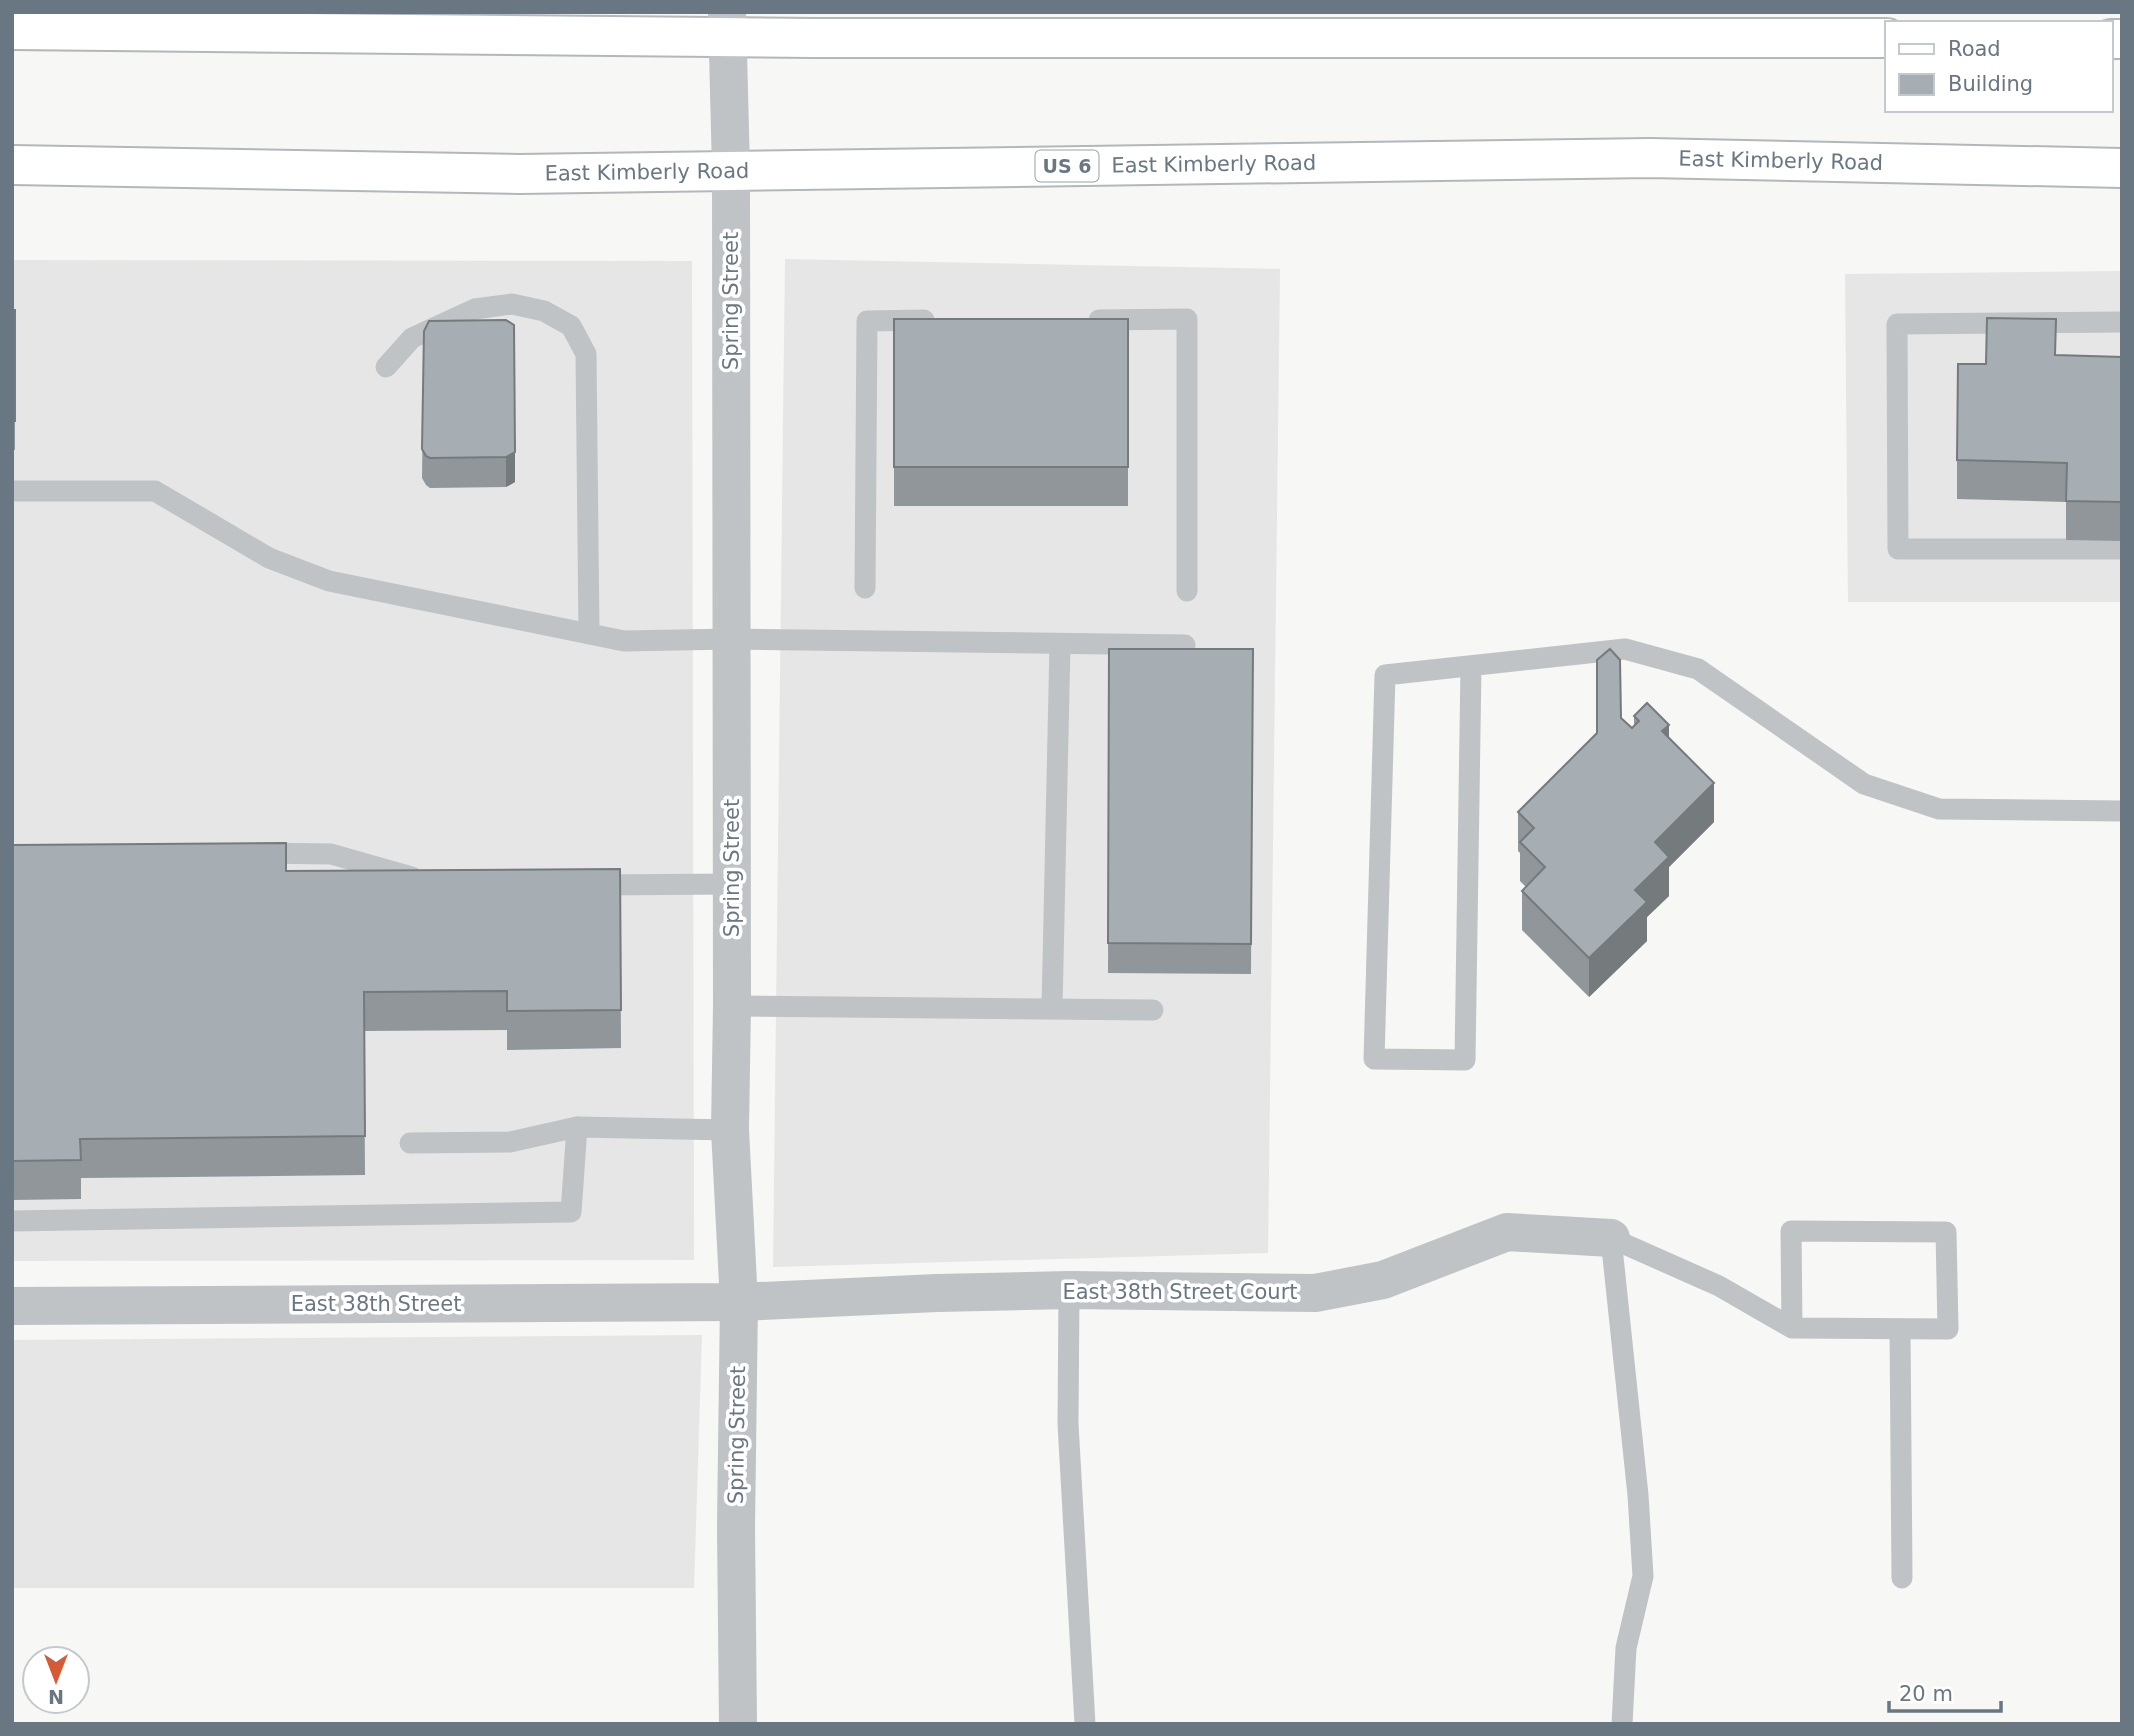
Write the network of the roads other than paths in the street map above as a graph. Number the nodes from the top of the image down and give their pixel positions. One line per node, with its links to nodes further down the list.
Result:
1 (161, 22): 2 (main road); 3 (main road)
2 (727, 25): 4 (main road); 7 (street, Spring Street)
3 (12, 30)
4 (1885, 38)
5 (12, 165): 7 (main road, East Kimberly Road / US 6)
6 (2122, 168): 7 (main road, East Kimberly Road / US 6)
7 (731, 170): 17 (street, Spring Street)
8 (950, 320): 14 (lane)
9 (1075, 320): 15 (lane)
10 (2122, 322): 13 (lane)
11 (386, 368): 16 (lane)
12 (12, 491): 16 (lane)
13 (2122, 549)
14 (865, 588)
15 (1187, 591)
16 (589, 633): 17 (lane)
17 (731, 639): 18 (lane); 24 (street, Spring Street)
18 (1060, 644): 19 (lane); 27 (lane)
19 (1185, 645)
20 (1471, 666): 20 (lane); 21 (lane)
21 (2122, 811)
22 (240, 853): 23 (lane)
23 (428, 882)
24 (732, 884): 25 (lane); 26 (street, Spring Street)
25 (575, 885)
26 (732, 1006): 27 (lane); 30 (street, Spring Street)
27 (1052, 1009): 28 (lane)
28 (1153, 1010)
29 (577, 1127): 30 (lane); 31 (lane); 32 (lane)
30 (730, 1130): 35 (street, Spring Street)
31 (410, 1143)
32 (12, 1221)
33 (1611, 1238): 34 (street, East 38th Street Court); 37 (lane); 42 (lane)
34 (1069, 1290): 35 (street, East 38th Street Court); 41 (lane)
35 (739, 1301): 36 (street, East 38th Street); 40 (street, Spring Street)
36 (12, 1306)
37 (1792, 1328): 38 (lane); 38 (lane)
38 (1900, 1329): 39 (lane)
39 (1902, 1578)
40 (738, 1724)
41 (1085, 1724)
42 (1622, 1724)

